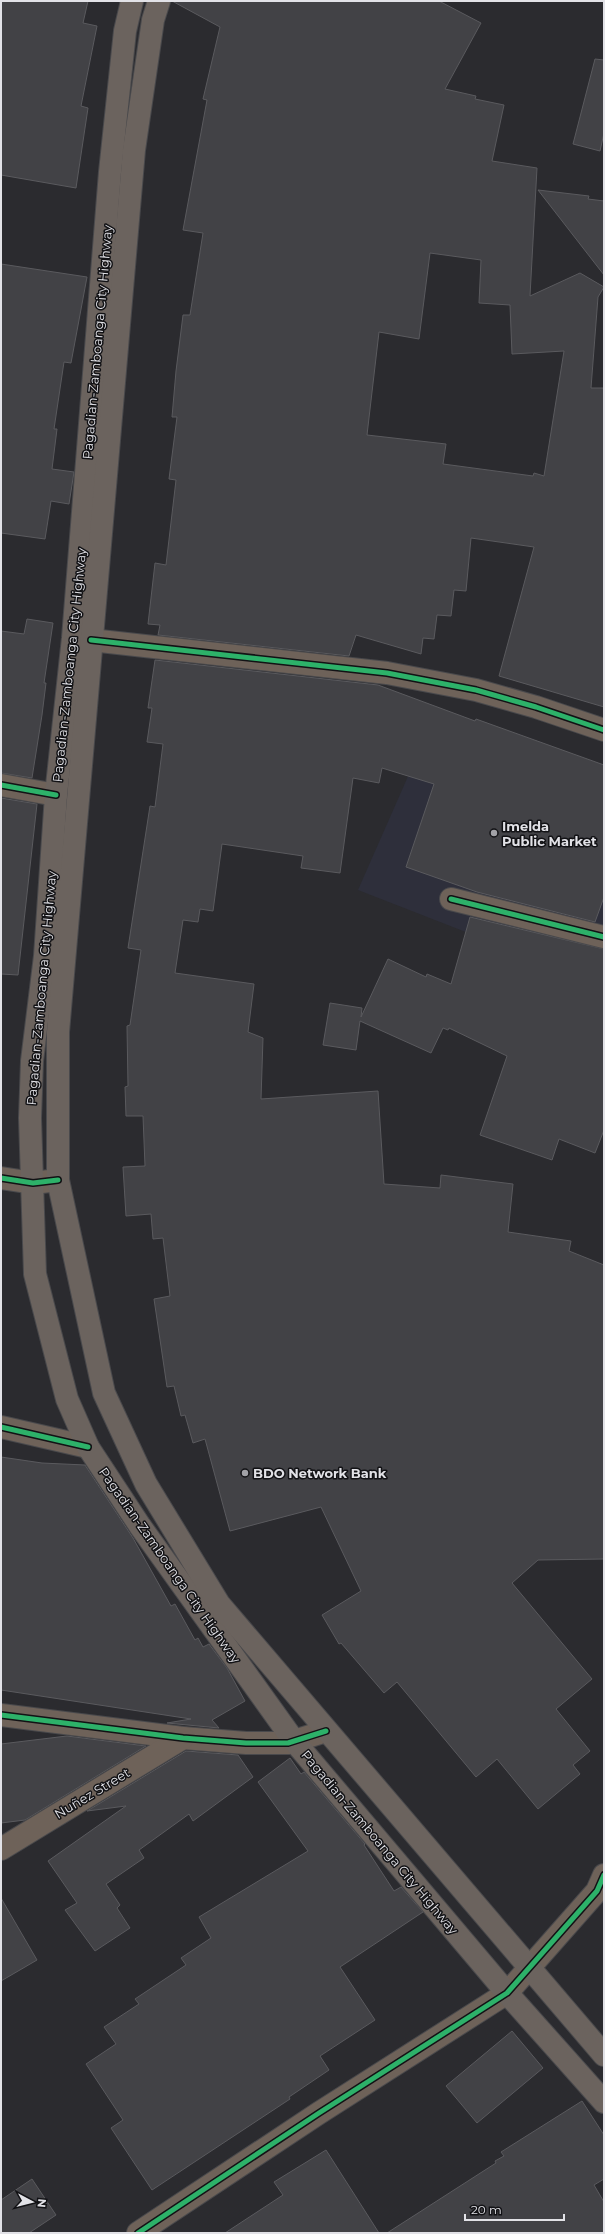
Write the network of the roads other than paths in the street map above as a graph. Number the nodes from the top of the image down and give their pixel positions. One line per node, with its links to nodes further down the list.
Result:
1 (132, 1): 6 (highway, Pagadian-Zamboanga City Highway)
2 (159, 1): 3 (highway, Pagadian-Zamboanga City Highway)
3 (91, 640): 4 (street); 10 (highway, Pagadian-Zamboanga City Highway)
4 (604, 730)
5 (1, 785): 6 (street)
6 (56, 795): 11 (highway, Pagadian-Zamboanga City Highway)
7 (451, 899): 8 (street)
8 (604, 937)
9 (1, 1178): 11 (street)
10 (58, 1180): 11 (street); 15 (highway, Pagadian-Zamboanga City Highway)
11 (33, 1183): 13 (highway, Pagadian-Zamboanga City Highway)
12 (1, 1427): 13 (street)
13 (88, 1447): 17 (highway, Pagadian-Zamboanga City Highway)
14 (1, 1715): 16 (street)
15 (326, 1731): 17 (street); 20 (highway, Pagadian-Zamboanga City Highway)
16 (183, 1738): 17 (street); 18 (street, Nuñez Street)
17 (294, 1741): 21 (highway, Pagadian-Zamboanga City Highway)
18 (1, 1849)
19 (604, 1875): 20 (street)
20 (529, 1967): 21 (street); 22 (highway, Pagadian-Zamboanga City Highway)
21 (507, 1993): 23 (highway, Pagadian-Zamboanga City Highway); 24 (street)
22 (604, 2055)
23 (604, 2102)
24 (138, 2233)

